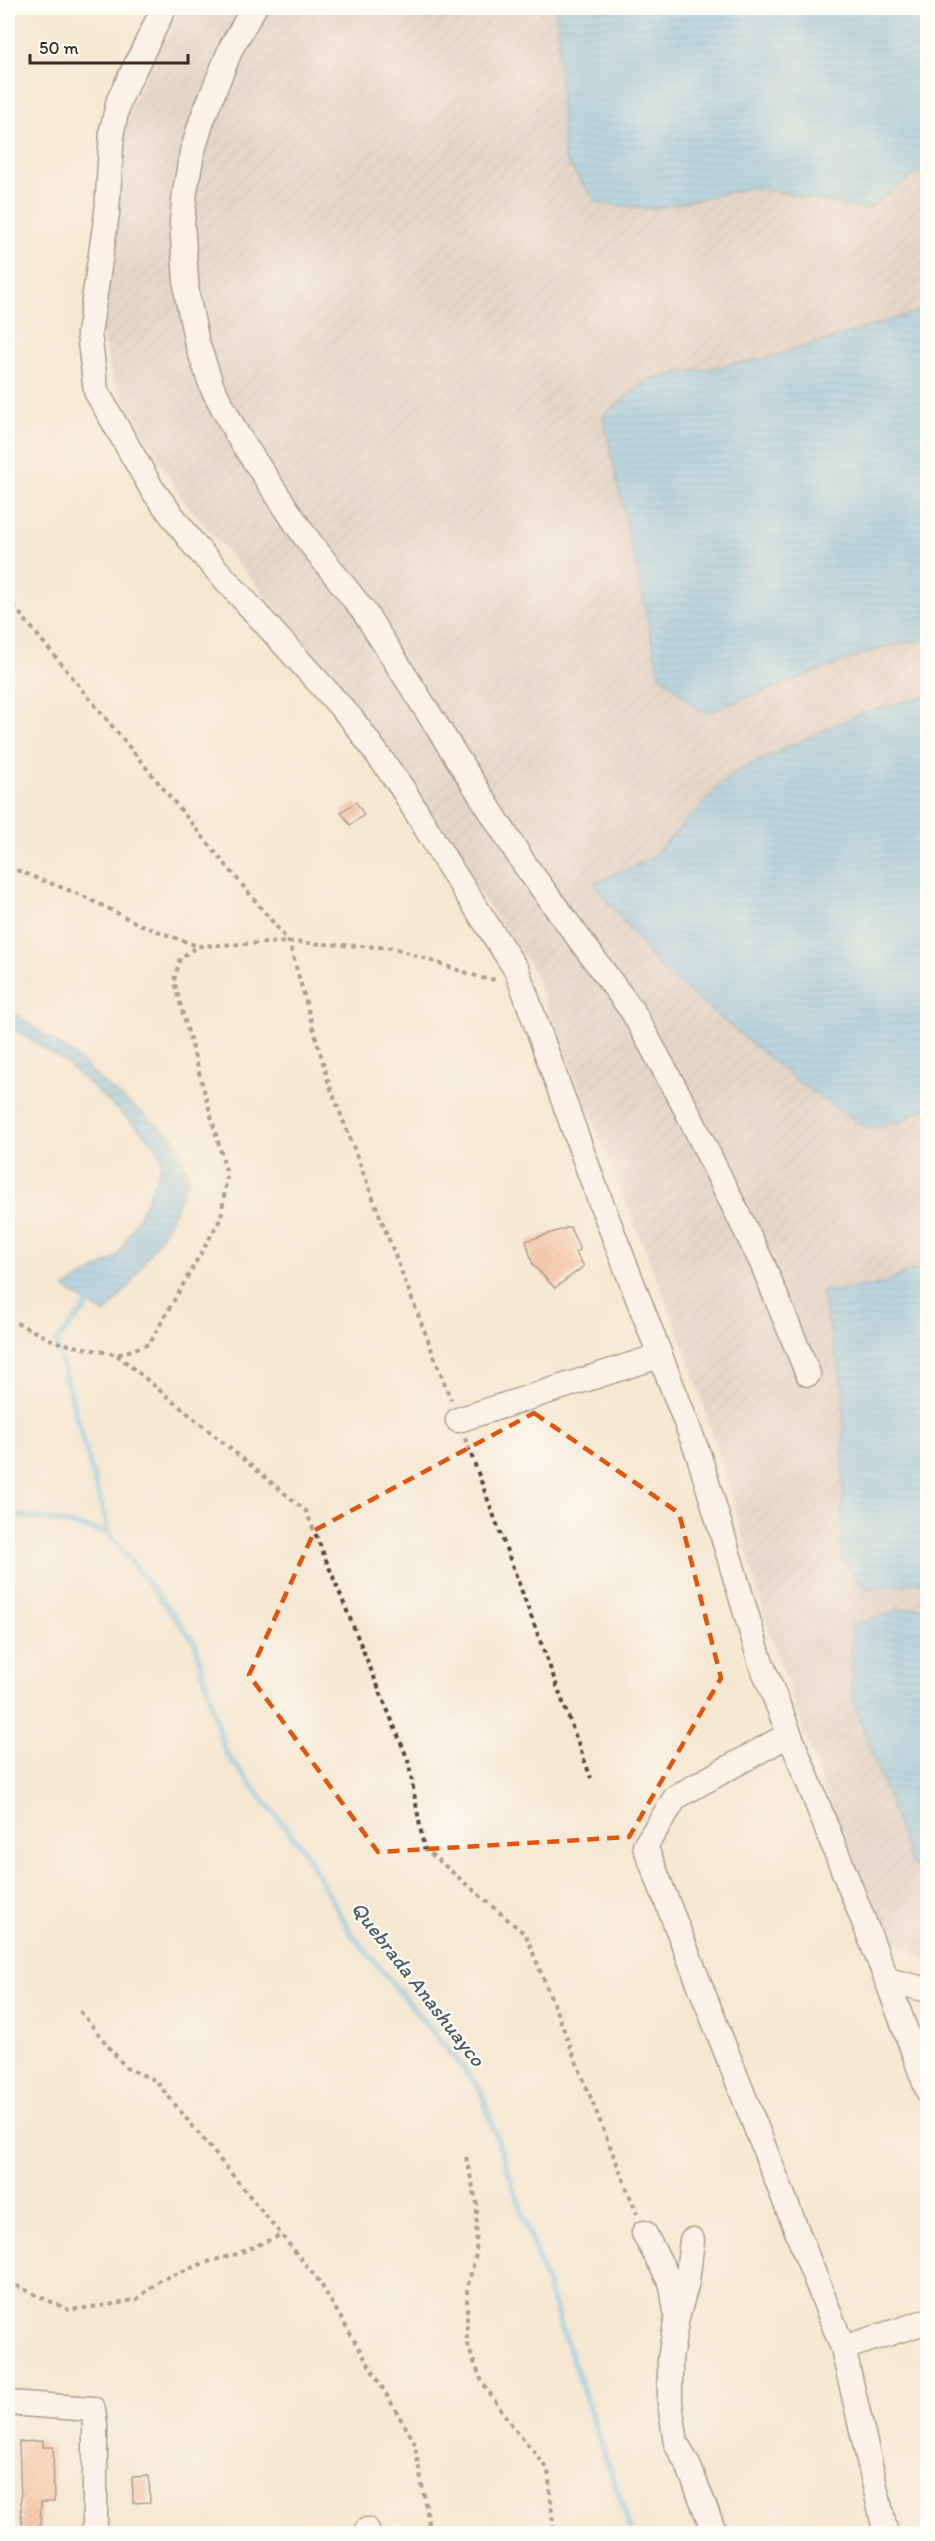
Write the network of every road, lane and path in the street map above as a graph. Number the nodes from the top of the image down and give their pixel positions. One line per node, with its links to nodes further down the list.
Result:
1 (164, 8): 7 (street)
2 (254, 8): 11 (street)
3 (8, 599): 5 (path)
4 (8, 867): 6 (path)
5 (289, 942): 6 (path); 7 (path); 12 (path)
6 (198, 946): 9 (path)
7 (517, 970): 10 (street)
8 (8, 1319): 9 (path)
9 (117, 1355): 20 (path)
10 (659, 1356): 12 (street); 13 (street)
11 (808, 1374)
12 (458, 1419): 14 (path)
13 (788, 1735): 15 (street); 26 (street)
14 (591, 1778)
15 (887, 1980): 16 (street); 18 (street)
16 (927, 1990)
17 (80, 2011): 21 (path)
18 (927, 2091)
19 (466, 2157): 30 (path)
20 (644, 2233): 24 (street)
21 (281, 2235): 23 (path); 29 (path)
22 (692, 2240): 24 (street)
23 (8, 2282)
24 (677, 2317): 31 (street)
25 (927, 2321): 26 (street)
26 (843, 2348): 32 (street)
27 (8, 2403): 28 (street)
28 (94, 2534)
29 (431, 2534)
30 (554, 2534)
31 (715, 2534)
32 (886, 2534)

